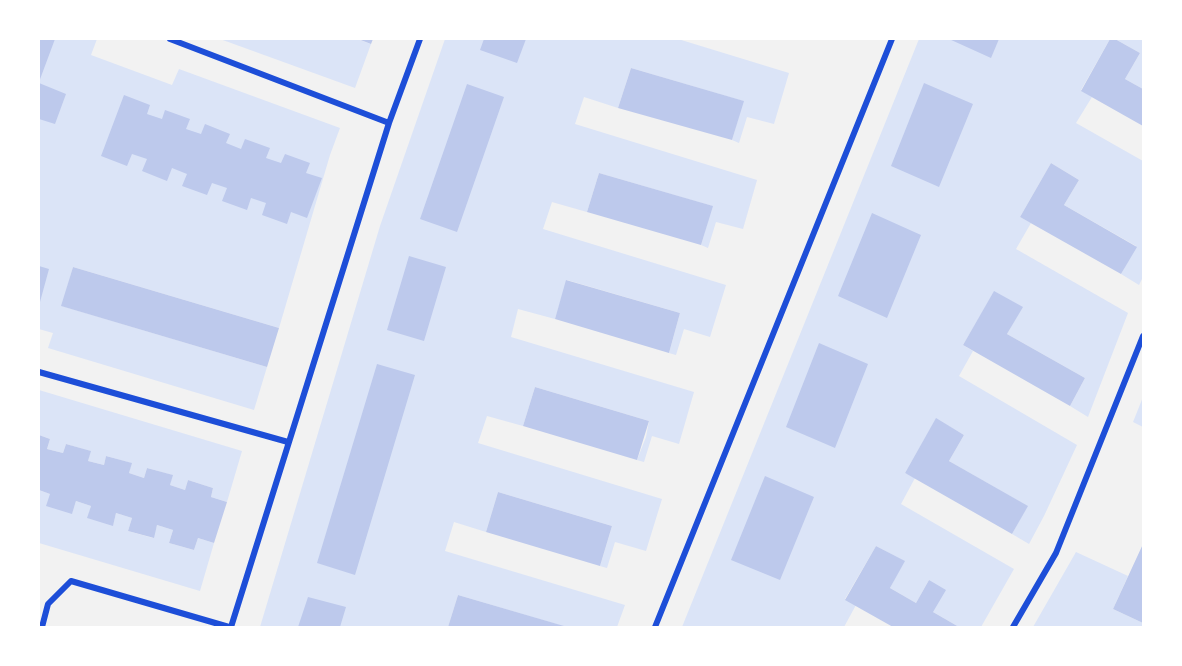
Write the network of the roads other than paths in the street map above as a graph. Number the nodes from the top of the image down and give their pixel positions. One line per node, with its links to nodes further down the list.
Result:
1 (170, 39): 4 (street)
2 (420, 39): 4 (street)
3 (892, 39): 10 (street)
4 (389, 123): 7 (street)
5 (1143, 336): 11 (street)
6 (39, 372): 7 (street)
7 (288, 442): 9 (street)
8 (42, 627): 9 (street)
9 (230, 627)
10 (655, 627)
11 (1013, 627)

